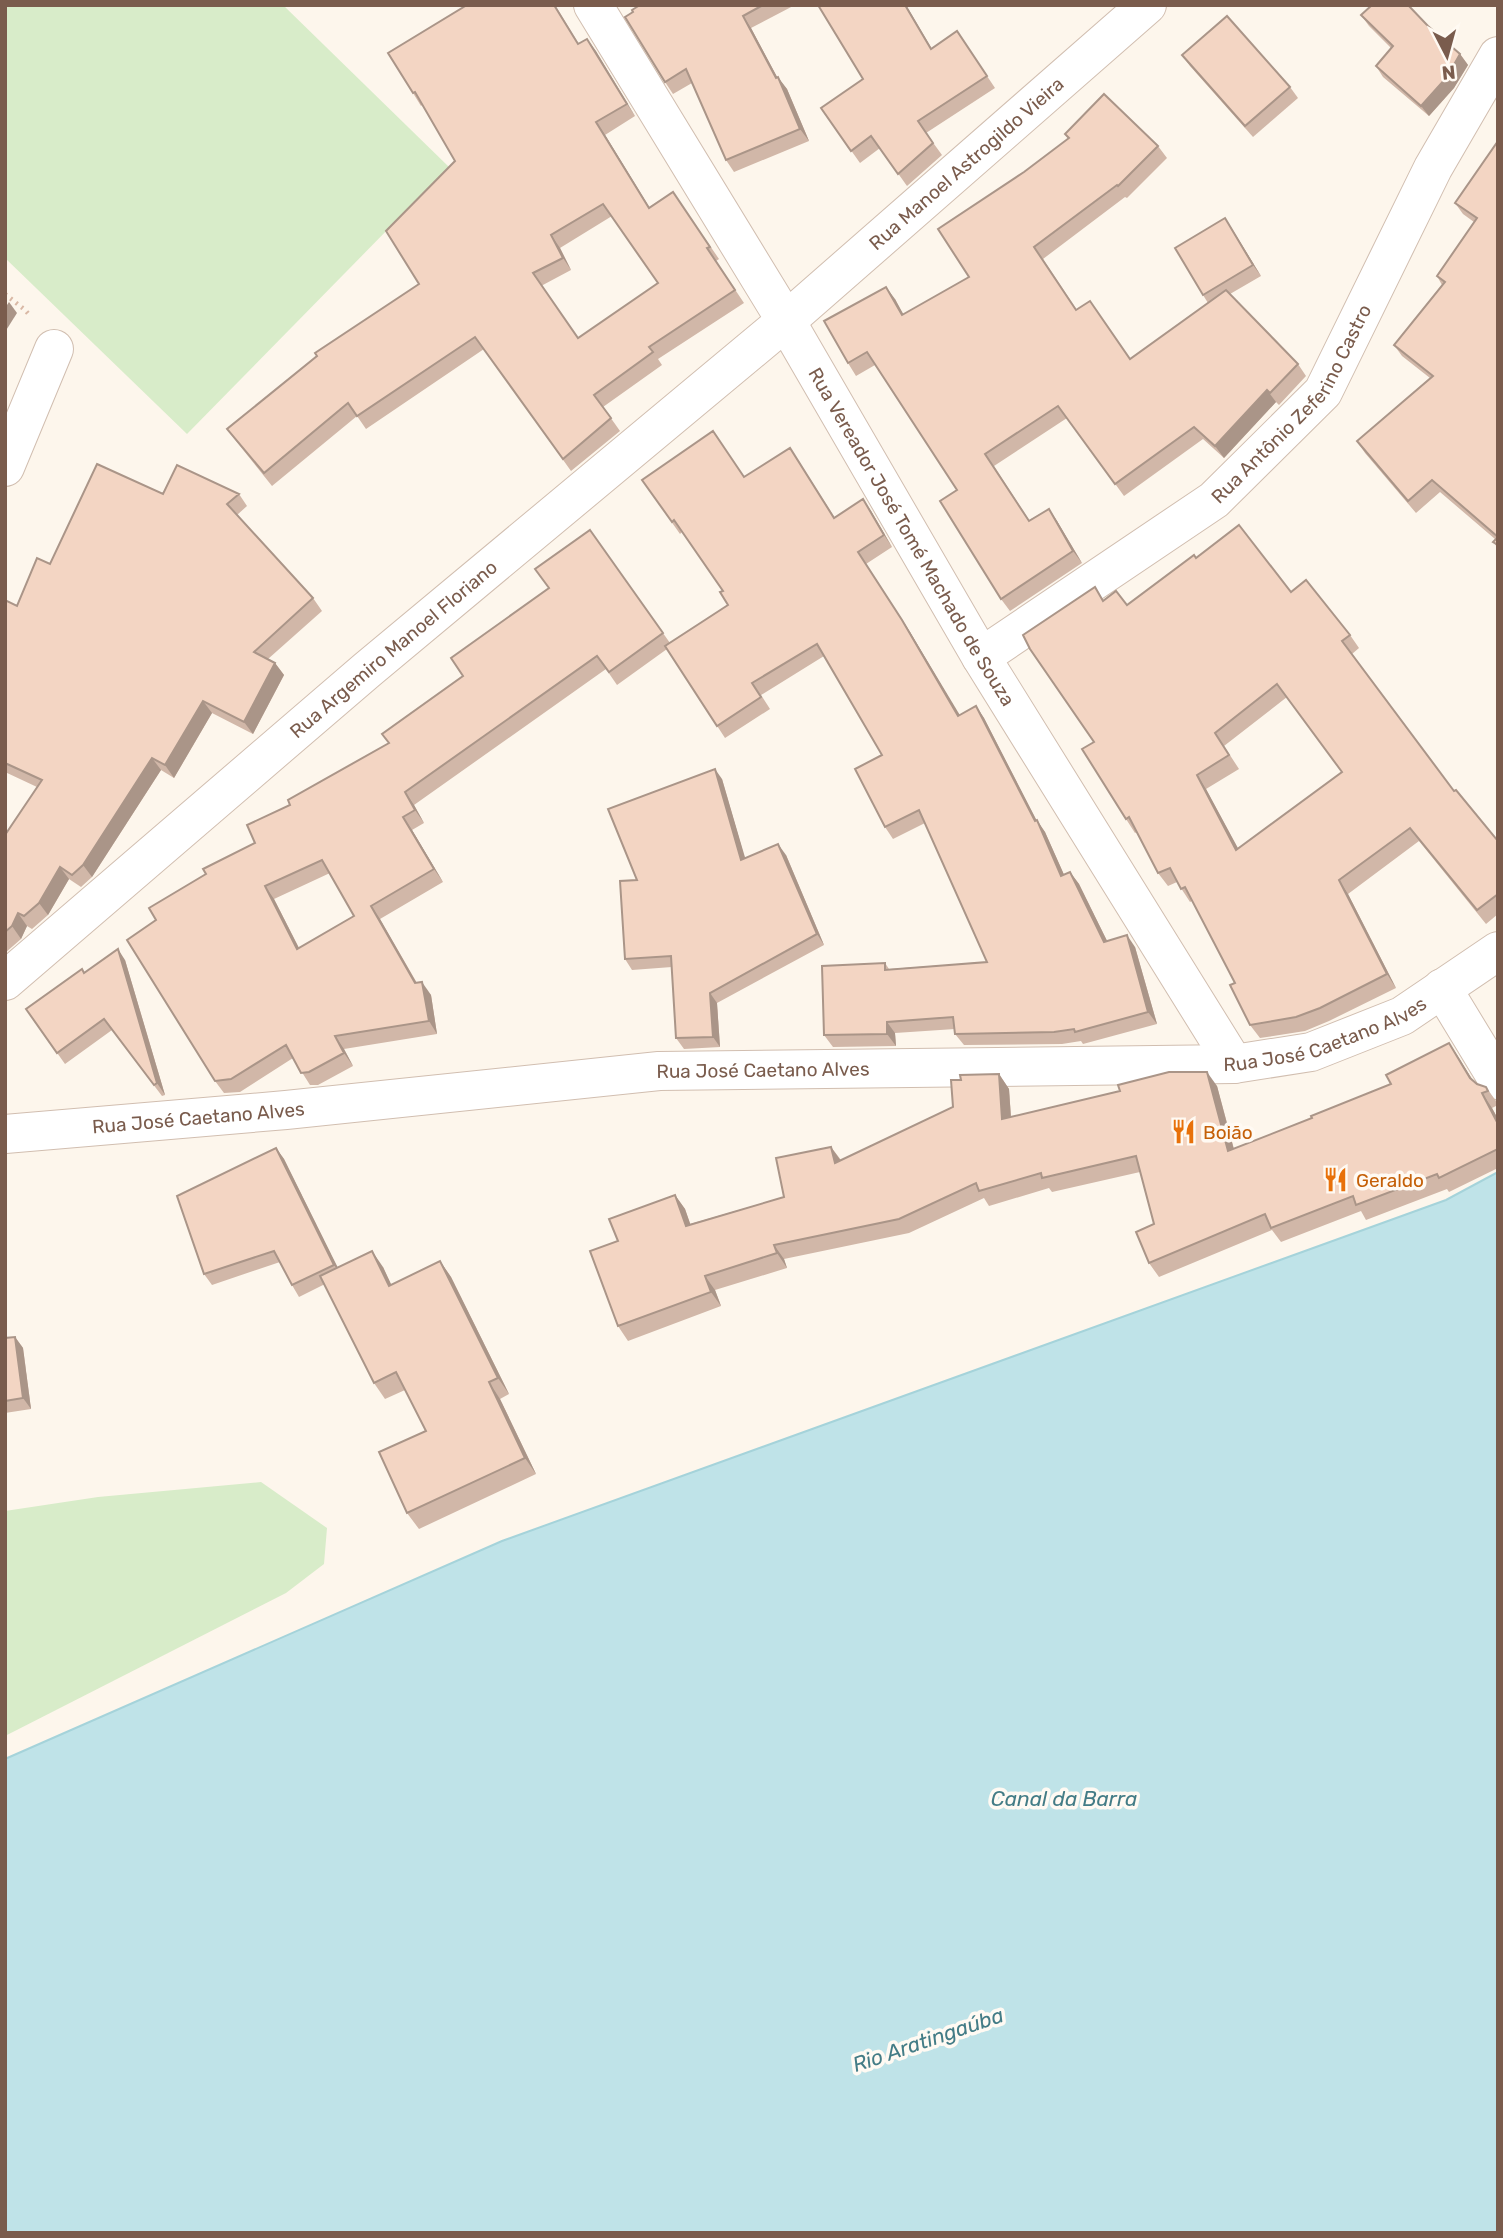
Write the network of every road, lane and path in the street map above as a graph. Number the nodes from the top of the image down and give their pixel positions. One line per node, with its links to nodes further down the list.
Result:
1 (593, 5): 4 (street, Rua Vereador José Tomé Machado de Souza)
2 (1147, 5): 4 (street, Rua Manoel Astrogildo Vieira)
3 (1498, 55): 7 (street, Rua Antônio Zeferino Castro)
4 (786, 321): 7 (street, Rua Vereador José Tomé Machado de Souza); 9 (street, Rua Argemiro Manoel Floriano)
5 (54, 349): 6 (street)
6 (5, 467)
7 (981, 657): 11 (street, Rua Vereador José Tomé Machado de Souza)
8 (1498, 951): 10 (street, Rua José Caetano Alves)
9 (5, 981)
10 (1442, 988): 11 (street, Rua José Caetano Alves); 12 (street)
11 (1234, 1064): 13 (street, Rua José Caetano Alves)
12 (1498, 1080)
13 (5, 1134)

